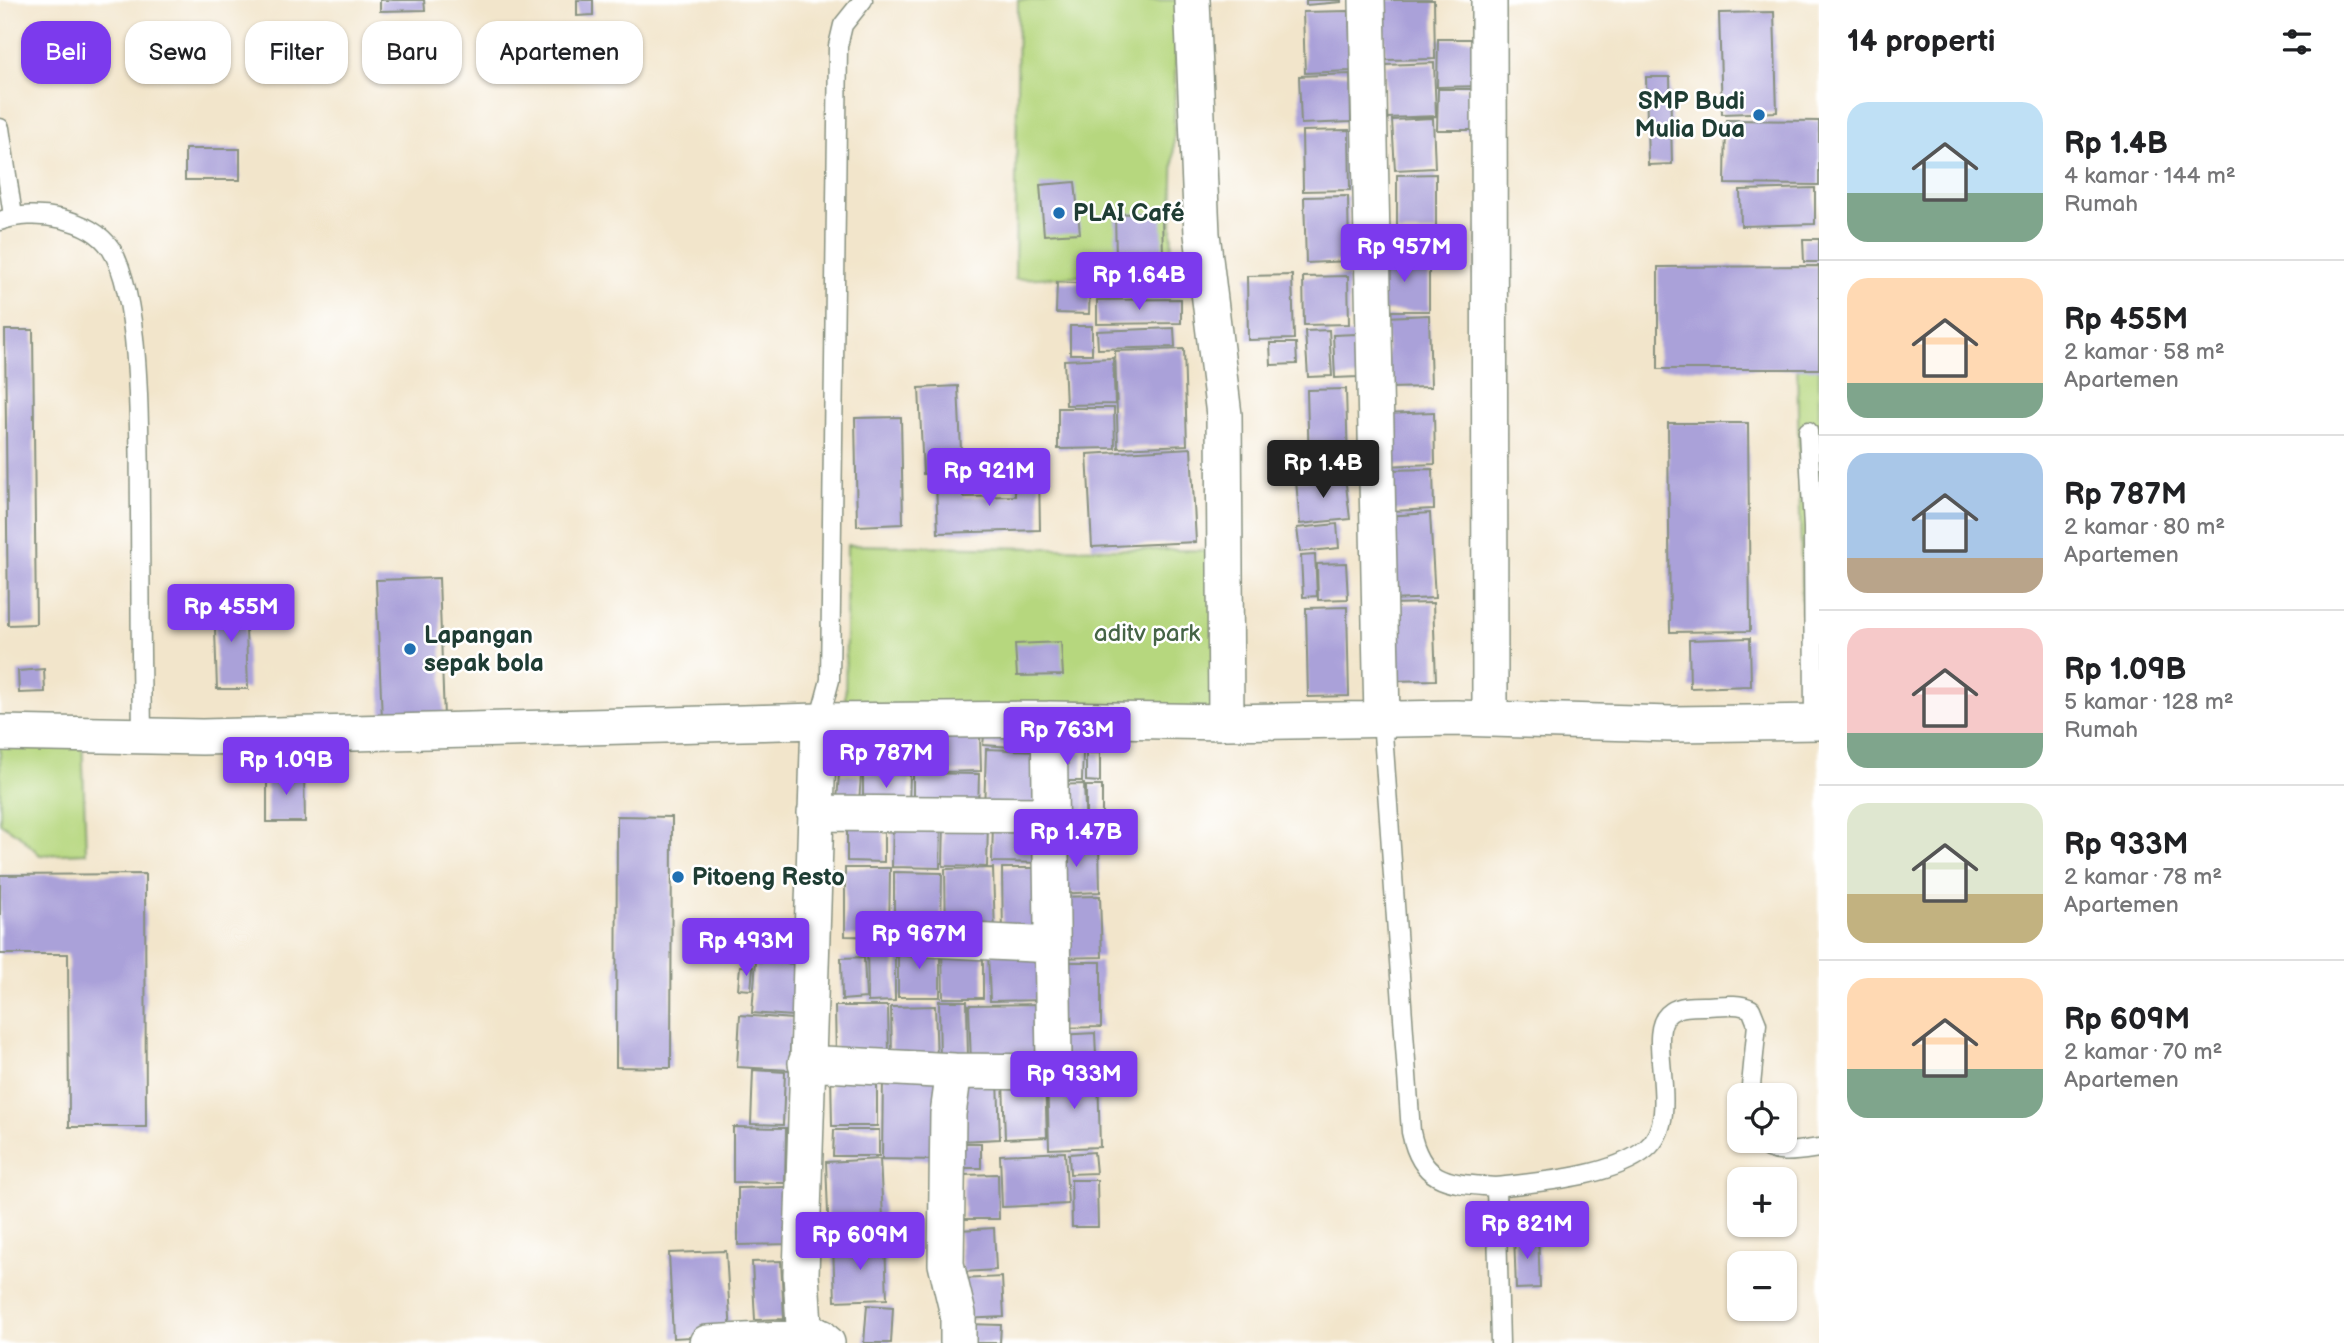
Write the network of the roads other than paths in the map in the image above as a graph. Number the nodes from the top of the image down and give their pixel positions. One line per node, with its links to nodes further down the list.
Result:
1 (863, 0): 12 (lane)
2 (1192, 0): 13 (street)
3 (1367, 0): 10 (street)
4 (1489, 0): 11 (street)
5 (0, 128): 6 (lane)
6 (7, 218): 16 (lane)
7 (1808, 430): 8 (lane)
8 (1816, 528): 14 (lane)
9 (1049, 719): 12 (street); 13 (street); 18 (street)
10 (1382, 719): 11 (street); 13 (street); 26 (lane)
11 (1490, 719): 14 (street)
12 (819, 721): 16 (street); 17 (street)
13 (1226, 722)
14 (1817, 722)
15 (0, 733): 16 (street)
16 (142, 735)
17 (816, 813): 18 (street); 21 (street)
18 (1049, 815): 20 (street)
19 (910, 938): 20 (street)
20 (1053, 945): 22 (street)
21 (806, 1063): 22 (street); 27 (street)
22 (954, 1071): 29 (street)
23 (1750, 1083): 26 (lane)
24 (1819, 1148): 25 (lane)
25 (1797, 1150)
26 (1496, 1187): 30 (lane)
27 (824, 1340): 28 (street)
28 (706, 1343)
29 (958, 1343)
30 (1500, 1343)

